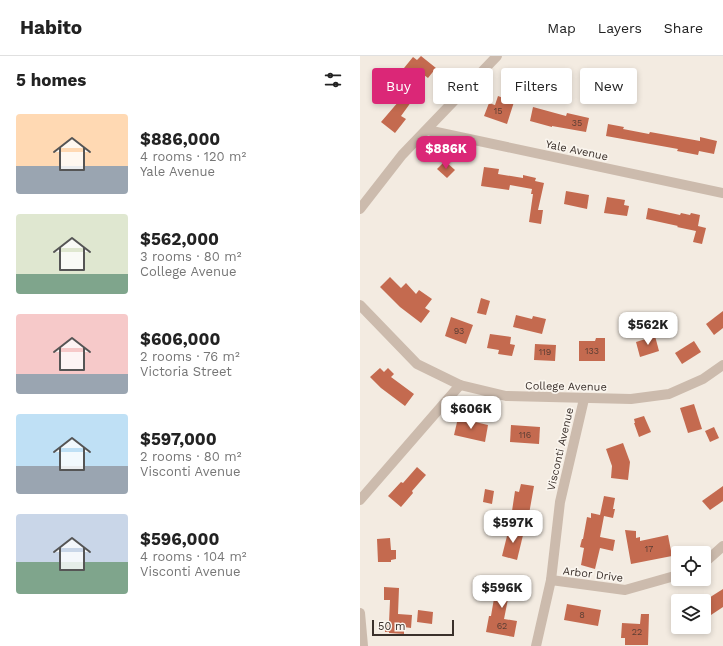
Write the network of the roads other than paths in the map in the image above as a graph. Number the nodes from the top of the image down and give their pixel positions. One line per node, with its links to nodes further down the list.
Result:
1 (496, 56): 2 (street)
2 (427, 130): 3 (street, Yale Avenue); 4 (street)
3 (723, 193)
4 (360, 209)
5 (360, 305): 7 (street, College Avenue)
6 (723, 365): 8 (street, College Avenue)
7 (460, 385): 8 (street, College Avenue); 9 (street)
8 (584, 399): 13 (street, Visconti Avenue)
9 (360, 500)
10 (723, 546): 11 (street)
11 (711, 557)
12 (671, 576): 13 (street, Arbor Drive)
13 (551, 580): 16 (street, Visconti Avenue)
14 (360, 613): 15 (street)
15 (363, 646)
16 (536, 646)

